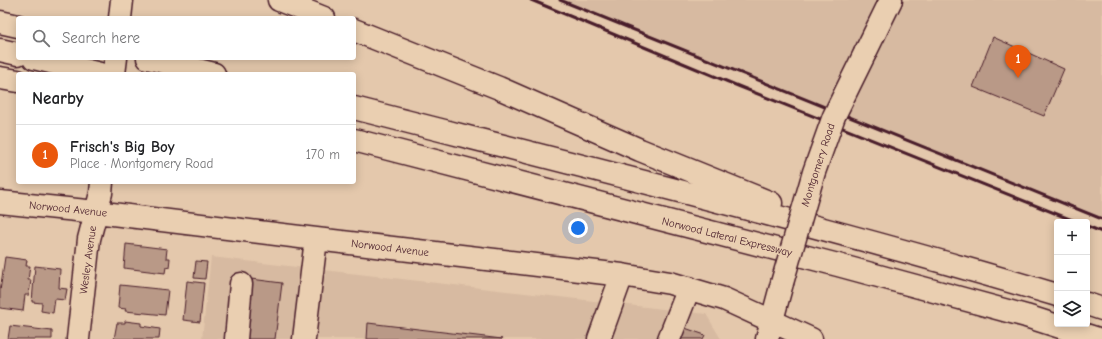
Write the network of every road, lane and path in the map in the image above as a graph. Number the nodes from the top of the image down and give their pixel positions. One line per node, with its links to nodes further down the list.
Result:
1 (279, 0): 3 (main road)
2 (891, 0): 30 (main road, Montgomery Road, bridge)
3 (319, 16)
4 (0, 22): 5 (main road)
5 (16, 26)
6 (356, 31): 22 (main road)
7 (0, 50): 8 (main road)
8 (16, 54)
9 (42, 60): 12 (main road)
10 (116, 60): 13 (main road)
11 (156, 60): 14 (main road)
12 (92, 72)
13 (114, 72)
14 (206, 72)
15 (0, 78): 16 (main road)
16 (16, 81)
17 (356, 109): 22 (main road)
18 (356, 141): 37 (main road, Norwood Lateral Expressway)
19 (102, 184): 21 (main road, Wesley Avenue)
20 (0, 202): 21 (main road, Norwood Avenue)
21 (96, 212): 23 (main road, Norwood Avenue); 31 (main road, Wesley Avenue)
22 (852, 237): 27 (main road)
23 (316, 239): 24 (main road, Norwood Avenue); 33 (main road)
24 (622, 275): 26 (main road, Norwood Avenue); 34 (main road)
25 (241, 284): 32 (main road)
26 (688, 288): 30 (main road, Norwood Avenue); 35 (main road)
27 (1054, 294)
28 (1090, 305): 29 (main road)
29 (1102, 309)
30 (770, 330): 36 (main road, Norwood Avenue)
31 (78, 339)
32 (236, 339)
33 (304, 339)
34 (599, 339)
35 (669, 339)
36 (811, 339)
37 (1098, 339)

